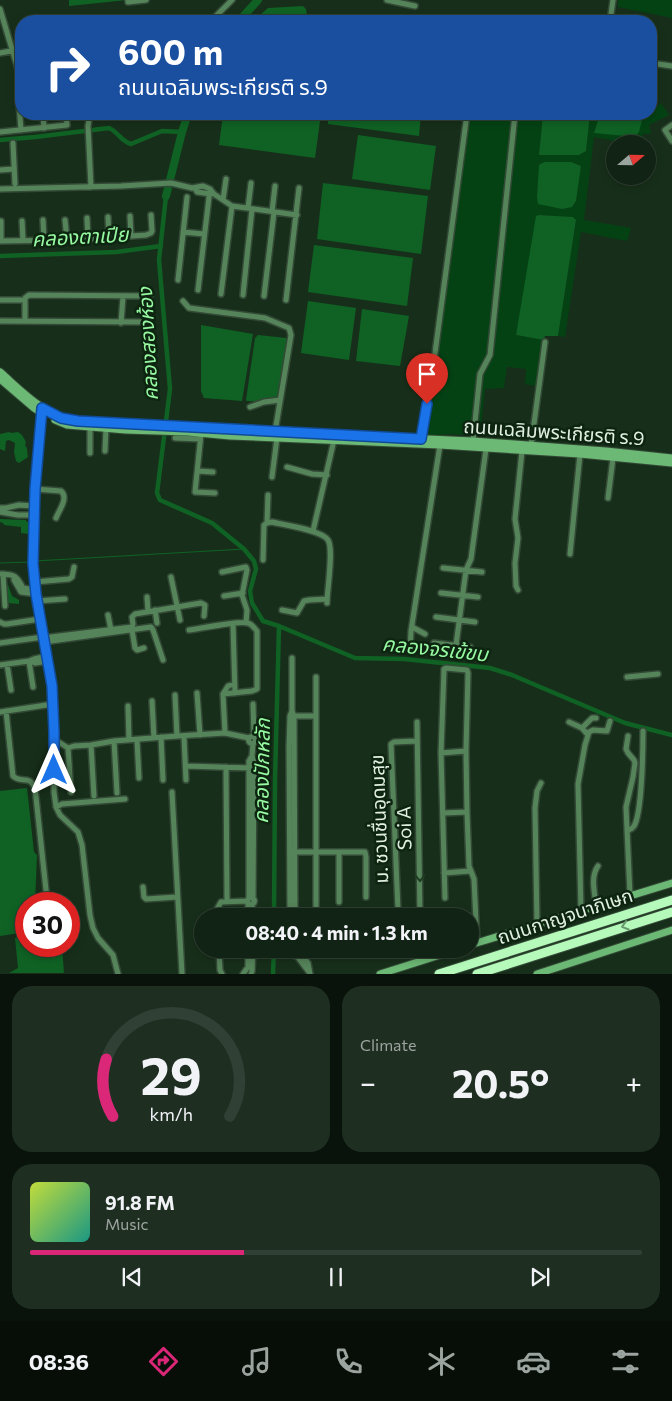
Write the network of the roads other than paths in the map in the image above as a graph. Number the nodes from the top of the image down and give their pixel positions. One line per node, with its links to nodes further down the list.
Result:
1 (128, 0): 2 (street)
2 (146, 0)
3 (232, 0): 6 (street)
4 (387, 0): 7 (street)
5 (613, 0): 10 (street)
6 (226, 3): 9 (street)
7 (415, 6)
8 (0, 9): 11 (street)
9 (216, 15)
10 (611, 15)
11 (3, 28): 13 (street)
12 (15, 49): 13 (street)
13 (12, 50): 14 (street); 15 (street)
14 (0, 53)
15 (15, 60)
16 (657, 64): 17 (street)
17 (672, 66)
18 (21, 120): 26 (street)
19 (43, 120): 25 (street)
20 (67, 120): 25 (street)
21 (88, 120): 36 (street)
22 (466, 120): 91 (street)
23 (514, 120): 93 (street)
24 (672, 125): 28 (street)
25 (44, 128): 26 (street)
26 (22, 130): 27 (street)
27 (0, 132)
28 (672, 141)
29 (13, 143): 30 (street)
30 (14, 169): 31 (street); 34 (street)
31 (0, 170)
32 (226, 179): 41 (street)
33 (251, 183): 43 (street)
34 (15, 184)
35 (275, 186): 44 (street)
36 (91, 187): 38 (street); 39 (street)
37 (299, 188): 46 (street)
38 (0, 189)
39 (211, 192): 41 (street); 55 (street)
40 (187, 197): 54 (street)
41 (224, 200): 42 (street)
42 (232, 206): 43 (street); 65 (street)
43 (250, 209): 44 (street); 66 (street)
44 (273, 212): 46 (street); 68 (street)
45 (151, 215): 56 (street)
46 (297, 215): 73 (street)
47 (130, 216): 56 (street)
48 (108, 217): 57 (street)
49 (87, 218): 58 (street)
50 (43, 220): 60 (street)
51 (66, 220): 61 (street)
52 (1, 221): 62 (street)
53 (22, 221): 59 (street)
54 (184, 232): 55 (street); 63 (street)
55 (204, 234): 64 (street)
56 (131, 236): 57 (street)
57 (109, 238): 58 (street)
58 (88, 239): 61 (street)
59 (23, 240): 60 (street); 62 (street)
60 (44, 240): 61 (street)
61 (67, 240)
62 (1, 241)
63 (178, 280)
64 (198, 290)
65 (221, 294)
66 (243, 295)
67 (150, 296): 69 (street)
68 (264, 296)
69 (123, 297): 75 (street); 76 (street)
70 (0, 300): 71 (street)
71 (21, 300)
72 (183, 300): 81 (street)
73 (286, 300)
74 (0, 321): 75 (street)
75 (25, 321): 76 (street)
76 (121, 322): 78 (street)
77 (545, 342): 95 (street)
78 (151, 348)
79 (0, 372): 83 (main road, ถนนเฉลิมพระเกียรติ ร.9)
80 (0, 379): 83 (main road, ถนนเฉลิมพระเกียรติ ร.9)
81 (280, 400): 82 (street); 88 (street)
82 (250, 406)
83 (41, 410): 84 (main road, ถนนเฉลิมพระเกียรติ ร.9); 85 (main road, ถนนเฉลิมพระเกียรติ ร.9); 109 (street)
84 (90, 427): 86 (main road, ถนนเฉลิมพระเกียรติ ร.9); 99 (street)
85 (140, 427): 86 (main road, ถนนเฉลิมพระเกียรติ ร.9); 87 (main road, ถนนเฉลิมพระเกียรติ ร.9)
86 (106, 428): 97 (street)
87 (188, 430): 88 (main road, ถนนเฉลิมพระเกียรติ ร.9); 89 (main road, ถนนเฉลิมพระเกียรติ ร.9)
88 (276, 435): 89 (main road, ถนนเฉลิมพระเกียรติ ร.9); 91 (main road, ถนนเฉลิมพระเกียรติ ร.9); 92 (main road, ถนนเฉลิมพระเกียรติ ร.9); 108 (street)
89 (200, 436): 90 (street); 105 (street)
90 (175, 438)
91 (421, 439): 93 (main road, ถนนเฉลิมพระเกียรติ ร.9)
92 (334, 440): 94 (main road, ถนนเฉลิมพระเกียรติ ร.9); 107 (street)
93 (473, 442): 95 (main road, ถนนเฉลิมพระเกียรติ ร.9)
94 (440, 445): 96 (main road, ถนนเฉลิมพระเกียรติ ร.9); 157 (street)
95 (531, 446): 102 (main road, ถนนเฉลิมพระเกียรติ ร.9)
96 (486, 449): 98 (main road, ถนนเฉลิมพระเกียรติ ร.9); 125 (street)
97 (105, 451)
98 (522, 451): 100 (main road, ถนนเฉลิมพระเกียรติ ร.9); 131 (street)
99 (90, 453)
100 (580, 454): 101 (main road, ถนนเฉลิมพระเกียรติ ร.9); 121 (street)
101 (613, 458): 103 (main road, ถนนเฉลิมพระเกียรติ ร.9); 112 (street)
102 (672, 458)
103 (672, 463)
104 (287, 467): 107 (street)
105 (198, 471): 106 (street); 110 (street)
106 (214, 472)
107 (327, 475): 120 (street)
108 (272, 477)
109 (35, 489): 113 (street); 118 (street)
110 (215, 493)
111 (268, 495): 119 (street)
112 (608, 498)
113 (34, 506): 115 (street); 117 (street)
114 (0, 508): 115 (street)
115 (6, 510): 116 (street); 117 (street)
116 (0, 512)
117 (34, 516): 130 (street)
118 (56, 518)
119 (266, 524): 120 (street); 122 (street)
120 (314, 531): 144 (street)
121 (570, 554)
122 (263, 560)
123 (74, 567): 130 (street)
124 (443, 568): 125 (street)
125 (466, 570): 127 (street); 135 (street)
126 (222, 572): 133 (street)
127 (482, 572)
128 (1, 574): 132 (street); 141 (street)
129 (171, 577): 142 (street)
130 (35, 582): 132 (street)
131 (518, 590)
132 (36, 592): 140 (street)
133 (242, 593): 136 (street); 155 (street)
134 (440, 593): 135 (street)
135 (462, 595): 138 (street); 151 (street)
136 (224, 596)
137 (147, 597): 145 (street)
138 (478, 597)
139 (65, 599): 140 (street)
140 (37, 601): 149 (street)
141 (5, 606)
142 (178, 607): 143 (street); 147 (street); 150 (street)
143 (155, 610): 145 (street); 154 (street)
144 (282, 610)
145 (148, 611): 158 (street)
146 (108, 615): 158 (street)
147 (204, 616)
148 (436, 617): 151 (street)
149 (40, 619): 152 (street); 162 (street)
150 (180, 620)
151 (459, 621): 153 (street); 165 (street)
152 (0, 622)
153 (475, 622)
154 (157, 623)
155 (246, 623): 156 (street); 182 (street)
156 (233, 624): 160 (street); 178 (street)
157 (412, 627): 161 (street); 168 (street)
158 (110, 630): 162 (street)
159 (132, 630): 162 (street); 167 (street); 171 (street)
160 (189, 630)
161 (425, 634)
162 (44, 639): 163 (street); 170 (street)
163 (0, 643)
164 (434, 643): 165 (street)
165 (456, 645): 166 (street)
166 (470, 647)
167 (144, 648)
168 (410, 651)
169 (292, 658): 191 (street)
170 (47, 659): 172 (street); 186 (street)
171 (163, 660)
172 (30, 661): 173 (street); 179 (street)
173 (7, 664): 174 (street); 180 (street)
174 (0, 665)
175 (658, 674): 176 (street)
176 (627, 676)
177 (316, 677): 192 (street)
178 (234, 684): 182 (street); 183 (street)
179 (33, 687)
180 (11, 690)
181 (197, 692): 200 (street)
182 (235, 693): 183 (street)
183 (223, 694): 199 (street)
184 (175, 695): 202 (street)
185 (152, 701): 207 (street)
186 (53, 704): 189 (street); 208 (street)
187 (253, 704): 206 (street)
188 (128, 706): 209 (street)
189 (6, 711): 190 (street); 241 (street)
190 (0, 712)
191 (292, 714): 192 (street); 233 (street)
192 (315, 716): 234 (street)
193 (596, 718): 197 (street)
194 (610, 721): 201 (street)
195 (417, 722): 212 (street, Soi A)
196 (569, 722): 197 (street)
197 (582, 728): 201 (street)
198 (643, 731): 232 (street)
199 (225, 733): 200 (street); 206 (street)
200 (200, 735): 203 (street)
201 (588, 735): 259 (street)
202 (177, 736): 203 (street); 205 (street)
203 (184, 736): 217 (street)
204 (628, 736): 232 (street)
205 (161, 737): 207 (street); 221 (street)
206 (252, 737): 219 (street)
207 (154, 738): 210 (street)
208 (54, 740): 214 (street); 229 (street)
209 (129, 740): 210 (street); 211 (street)
210 (136, 740): 220 (street)
211 (114, 741): 213 (street); 225 (street)
212 (416, 741): 256 (street, ม. ชวนชื่นอุดมสุข); 257 (street, Soi A, one-way to 257)
213 (91, 745): 214 (street); 227 (street)
214 (68, 748): 224 (street)
215 (466, 751): 216 (street); 216 (street); 230 (street)
216 (442, 752): 231 (street)
217 (186, 766): 218 (street); 222 (street)
218 (226, 767): 219 (street); 247 (street)
219 (251, 768): 248 (street)
220 (139, 778)
221 (162, 780)
222 (186, 780)
223 (541, 783): 261 (street)
224 (71, 792)
225 (117, 792)
226 (172, 792): 243 (street)
227 (94, 796)
228 (125, 799): 229 (street)
229 (56, 807): 270 (street)
230 (467, 812): 231 (street); 237 (street)
231 (442, 813): 238 (street)
232 (627, 830): 242 (street)
233 (292, 852): 234 (street); 254 (street)
234 (316, 852): 235 (street); 255 (street)
235 (339, 852): 244 (street); 249 (street)
236 (598, 866): 250 (street)
237 (470, 871): 238 (street); 258 (street)
238 (444, 872): 245 (street)
239 (672, 882): 242 (main road)
240 (143, 888): 243 (street)
241 (46, 892)
242 (630, 896): 250 (main road)
243 (177, 897): 271 (street)
244 (366, 897)
245 (445, 898)
246 (672, 900): 275 (highway, ถนนกาญจนาภิเษก)
247 (227, 901): 248 (street); 251 (street)
248 (250, 901): 252 (street); 253 (street)
249 (339, 902)
250 (596, 906): 259 (main road)
251 (218, 908)
252 (249, 908)
253 (251, 908)
254 (292, 908)
255 (316, 908)
256 (398, 908)
257 (421, 908)
258 (474, 908)
259 (581, 910): 261 (main road)
260 (672, 912): 276 (highway, ถนนกาญจนาภิเษก, one-way to 276)
261 (537, 924): 263 (main road)
262 (672, 930): 277 (main road)
263 (479, 942)
264 (219, 958): 272 (street)
265 (303, 958): 269 (street)
266 (428, 958): 267 (main road)
267 (425, 959): 274 (main road)
268 (251, 969): 273 (street)
269 (310, 973)
270 (118, 974)
271 (182, 974)
272 (222, 974)
273 (243, 974)
274 (380, 974)
275 (439, 974)
276 (477, 974)
277 (537, 974)

